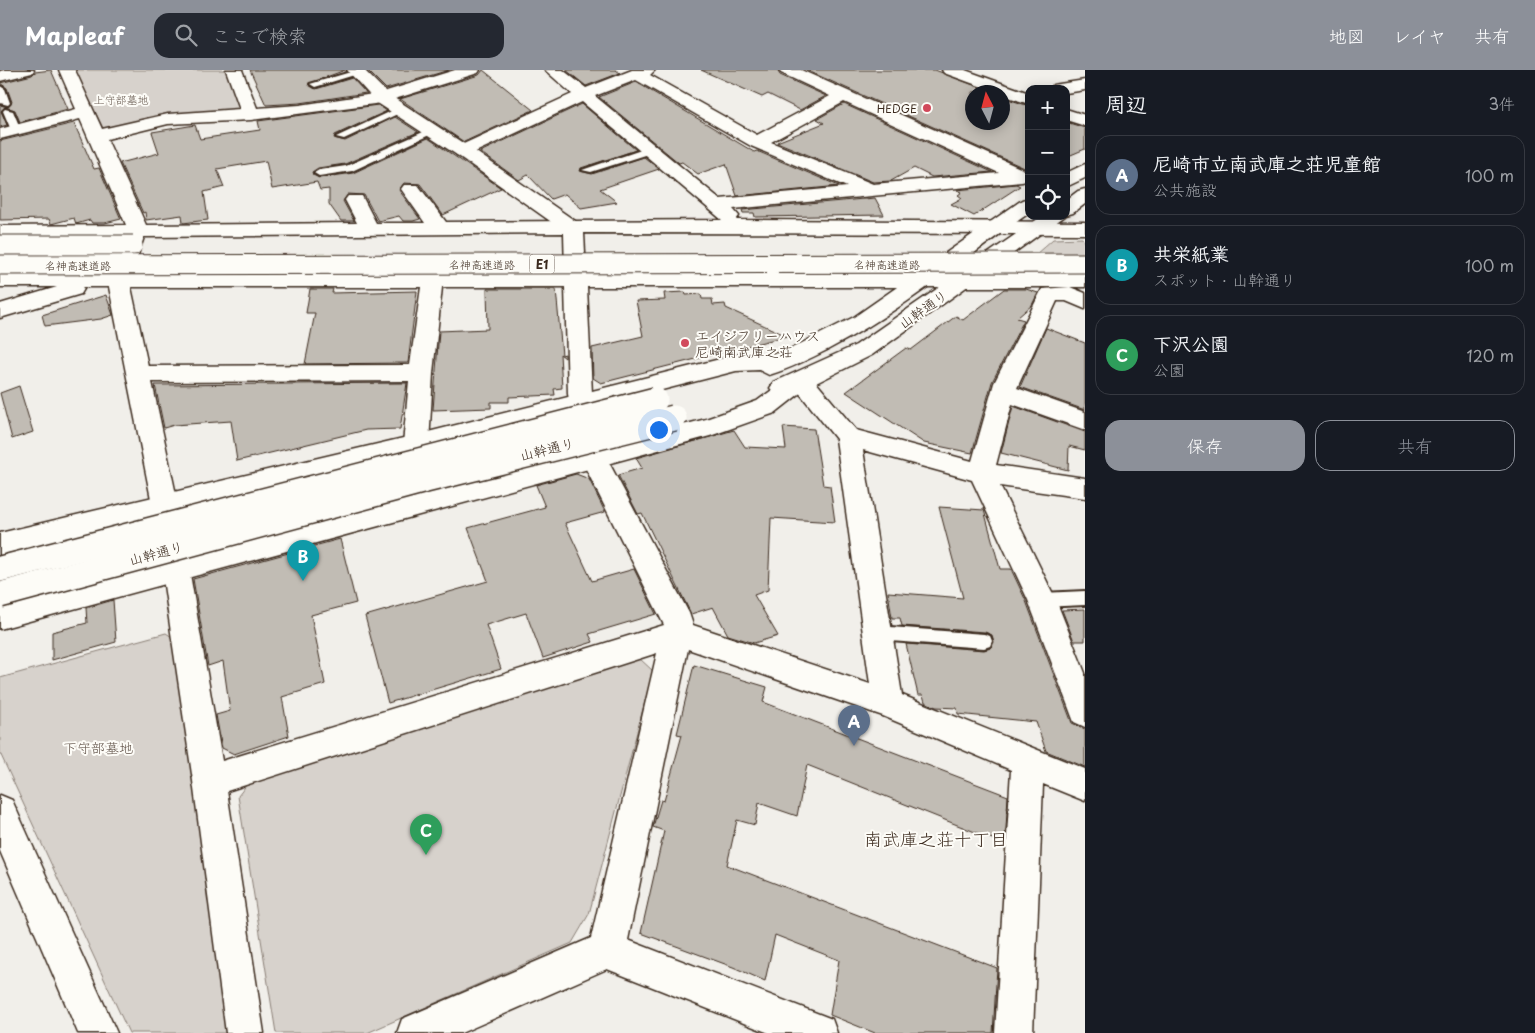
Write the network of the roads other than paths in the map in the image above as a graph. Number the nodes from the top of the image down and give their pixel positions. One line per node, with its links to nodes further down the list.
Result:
1 (26, 70): 11 (main road)
2 (67, 70): 25 (main road)
3 (234, 70): 22 (main road)
4 (472, 70): 19 (main road)
5 (553, 70): 17 (main road)
6 (787, 70): 12 (main road)
7 (824, 70): 12 (main road)
8 (950, 70): 20 (main road)
9 (356, 71): 13 (lane); 19 (main road)
10 (642, 72): 17 (main road); 29 (main road)
11 (0, 76)
12 (808, 80): 18 (main road)
13 (315, 84)
14 (1085, 85): 15 (main road)
15 (1070, 87)
16 (0, 89): 27 (lane)
17 (584, 95): 30 (main road); 31 (main road)
18 (843, 96): 29 (main road); 35 (main road)
19 (382, 98): 21 (main road); 22 (main road)
20 (1025, 98)
21 (400, 110): 26 (main road); 28 (lane)
22 (251, 115): 25 (main road)
23 (1070, 115): 24 (main road)
24 (1085, 121)
25 (92, 124): 27 (main road); 51 (main road)
26 (433, 131): 31 (main road); 34 (lane)
27 (8, 132)
28 (341, 137)
29 (757, 142): 38 (main road)
30 (650, 150): 32 (lane); 41 (main road)
31 (463, 151): 48 (main road)
32 (587, 170)
33 (1085, 170): 36 (main road)
34 (320, 172)
35 (1025, 178): 38 (main road)
36 (1070, 179)
37 (411, 190): 50 (main road)
38 (870, 190): 41 (main road)
39 (1085, 196): 42 (main road)
40 (355, 200): 49 (main road)
41 (715, 205): 45 (main road)
42 (1070, 206)
43 (1025, 207): 46 (main road, 山幹通り)
44 (1047, 222): 46 (main road); 47 (main road); 58 (main road, 山幹通り)
45 (741, 226): 46 (main road); 48 (main road)
46 (994, 228): 57 (main road, 山幹通り)
47 (1085, 228)
48 (574, 229): 50 (main road); 62 (main road)
49 (370, 230): 50 (main road); 51 (main road)
50 (441, 230)
51 (137, 231): 52 (main road); 60 (main road)
52 (0, 232)
53 (1085, 244): 54 (main road, 名神高速道路 / E1, bridge)
54 (0, 245)
55 (1085, 263): 56 (main road, 名神高速道路 / E1, bridge)
56 (0, 265)
57 (922, 279): 58 (main road); 62 (main road); 69 (main road, 山幹通り)
58 (967, 279): 64 (main road); 69 (main road, 山幹通り)
59 (0, 280): 60 (main road)
60 (110, 280): 61 (main road); 66 (main road); 68 (main road)
61 (432, 280): 62 (main road); 67 (main road)
62 (576, 280): 71 (main road)
63 (1085, 280): 64 (main road)
64 (1055, 287): 65 (main road); 70 (main road)
65 (1085, 302)
66 (0, 310)
67 (421, 373): 68 (main road); 74 (main road)
68 (139, 374): 78 (main road)
69 (796, 374): 71 (main road); 73 (main road); 75 (main road); 81 (main road, 山幹通り, bridge); 82 (main road, 山幹通り, bridge)
70 (1003, 392): 72 (main road); 76 (main road)
71 (582, 402): 74 (main road); 75 (main road)
72 (1085, 421)
73 (848, 437): 76 (main road); 87 (main road)
74 (416, 444): 78 (main road)
75 (593, 457): 80 (main road); 86 (main road)
76 (981, 473): 77 (main road); 84 (main road)
77 (1085, 488)
78 (165, 504): 79 (main road); 80 (main road)
79 (0, 544)
80 (175, 568): 85 (main road); 93 (main road)
81 (0, 569)
82 (0, 595)
83 (1085, 598): 84 (lane)
84 (1042, 600): 89 (main road)
85 (0, 616)
86 (678, 632): 90 (main road); 93 (main road); 96 (main road)
87 (877, 633): 88 (lane); 90 (main road)
88 (984, 641)
89 (1076, 660): 91 (main road)
90 (888, 704): 92 (main road)
91 (1085, 712)
92 (1028, 762): 94 (main road); 101 (main road)
93 (209, 781): 98 (main road)
94 (1085, 785)
95 (0, 812): 97 (main road)
96 (607, 950): 99 (main road); 100 (main road)
97 (98, 1033)
98 (245, 1033)
99 (416, 1033)
100 (818, 1033)
101 (1014, 1033)

